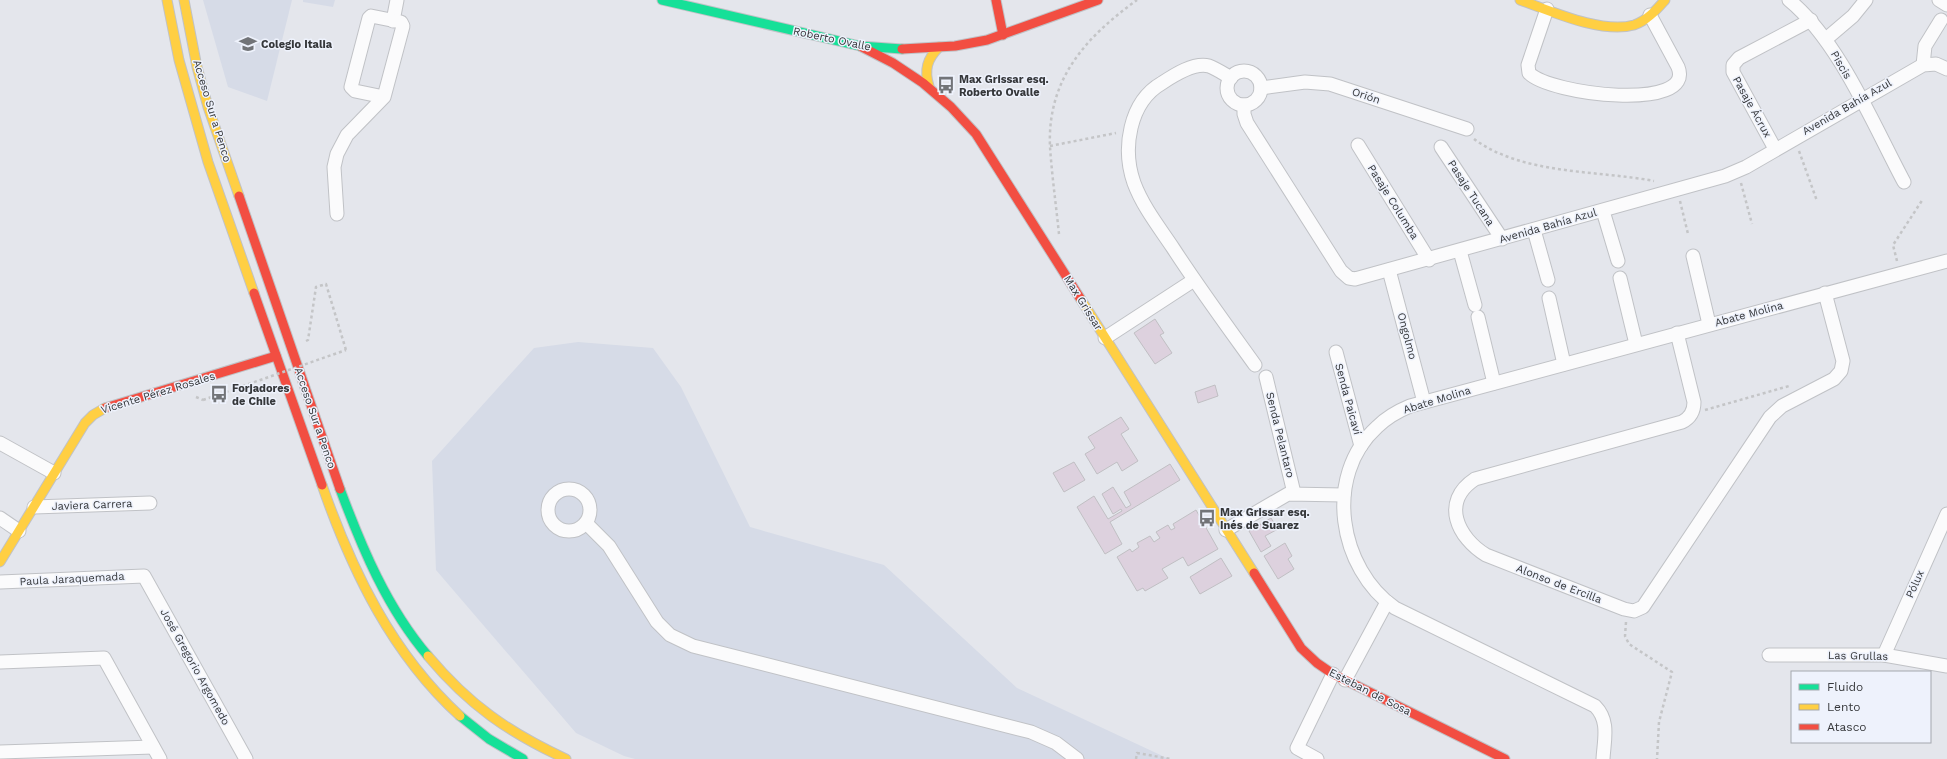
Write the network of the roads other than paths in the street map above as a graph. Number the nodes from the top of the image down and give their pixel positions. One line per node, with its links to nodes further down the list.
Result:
1 (167, 0): 55 (street, Acceso Sur a Penco)
2 (184, 0): 90 (street, Acceso Sur a Penco)
3 (398, 0): 17 (street)
4 (662, 0): 20 (street, Roberto Ovalle)
5 (996, 0): 18 (street)
6 (1098, 0): 18 (street, Roberto Ovalle)
7 (1520, 0): 13 (street)
8 (1665, 0): 14 (street)
9 (1789, 0): 15 (street, Piscis)
10 (1866, 0): 19 (street)
11 (1939, 0): 12 (street)
12 (1947, 5)
13 (1548, 9): 14 (street); 14 (street)
14 (1650, 16)
15 (1811, 20): 19 (street, Piscis); 33 (street, Pasaje Ácrux)
16 (1941, 20): 22 (street)
17 (393, 21): 27 (street); 27 (street)
18 (1003, 35): 21 (street, Roberto Ovalle)
19 (1826, 39): 28 (street, Piscis)
20 (860, 46): 21 (street, Roberto Ovalle); 25 (street, Max Grissar)
21 (939, 47): 25 (street)
22 (1923, 64): 23 (street); 28 (street, Avenida Bahía Azul)
23 (1947, 69)
24 (1231, 78): 26 (street); 29 (street); 46 (street)
25 (928, 86): 52 (street, Max Grissar)
26 (1261, 88): 29 (street); 30 (street, Orión)
27 (384, 96): 36 (street)
28 (1860, 99): 33 (street, Avenida Bahía Azul); 34 (street, Piscis)
29 (1244, 105): 44 (street, Avenida Bahía Azul)
30 (1467, 129)
31 (1358, 145): 41 (street, Pasaje Columba)
32 (1441, 147): 38 (street, Pasaje Tucana)
33 (1775, 149): 35 (street, Avenida Bahía Azul)
34 (1904, 182)
35 (1603, 211): 37 (street, Avenida Bahía Azul); 42 (street)
36 (337, 214)
37 (1534, 230): 38 (street, Avenida Bahía Azul); 47 (street)
38 (1502, 239): 39 (street, Avenida Bahía Azul)
39 (1460, 251): 41 (street, Avenida Bahía Azul); 59 (street)
40 (1693, 256): 50 (street)
41 (1428, 260): 44 (street, Avenida Bahía Azul)
42 (1618, 261)
43 (1947, 261): 48 (street, Abate Molina)
44 (1389, 270): 60 (street, Ongolmo)
45 (1620, 278): 53 (street)
46 (1194, 280): 52 (street); 57 (street)
47 (1548, 280)
48 (1825, 293): 50 (street, Abate Molina); 51 (street, Alonso de Ercilla)
49 (1549, 298): 56 (street)
50 (1709, 324): 51 (street, Abate Molina)
51 (1677, 333): 53 (street, Abate Molina)
52 (1105, 338): 73 (street, Max Grissar)
53 (1636, 344): 56 (street, Abate Molina)
54 (1336, 352): 62 (street, Senda Paicaví)
55 (276, 356): 63 (street, Vicente Pérez Rosales); 89 (street, Acceso Sur a Penco)
56 (1564, 364): 59 (street, Abate Molina)
57 (1255, 365)
58 (1266, 377): 64 (street, Senda Pelantaro)
59 (1494, 383): 60 (street, Abate Molina)
60 (1424, 402): 62 (street, Abate Molina)
61 (0, 443): 63 (street)
62 (1361, 446): 65 (street, Abate Molina)
63 (54, 474): 67 (street, Vicente Pérez Rosales)
64 (1294, 493): 65 (street); 73 (street)
65 (1344, 495): 77 (street, Abate Molina)
66 (150, 503): 67 (street, Javiera Carrera)
67 (34, 507): 72 (street, Vicente Pérez Rosales)
68 (1947, 514): 71 (street, Pólux)
69 (0, 518): 72 (street)
70 (586, 523): 91 (street)
71 (1944, 528): 79 (street, Pólux)
72 (19, 530): 74 (street, Vicente Pérez Rosales)
73 (1226, 530): 82 (street, Esteban de Sosa)
74 (0, 562)
75 (144, 576): 76 (street, Paula Jaraquemada); 87 (street, José Gregorio Argomedo)
76 (0, 582)
77 (1387, 602): 83 (street); 94 (street, Abate Molina)
78 (1769, 655): 79 (street, Las Grullas)
79 (1884, 656): 81 (street, Las Grullas)
80 (0, 662): 84 (street)
81 (1947, 666)
82 (1333, 674): 83 (street, Esteban de Sosa); 92 (street)
83 (1345, 680): 93 (street, Esteban de Sosa)
84 (153, 747): 86 (street); 88 (street)
85 (0, 752): 86 (street)
86 (60, 755)
87 (243, 758)
88 (160, 759)
89 (523, 759)
90 (566, 759)
91 (1077, 759)
92 (1317, 759)
93 (1505, 759)
94 (1603, 759)

